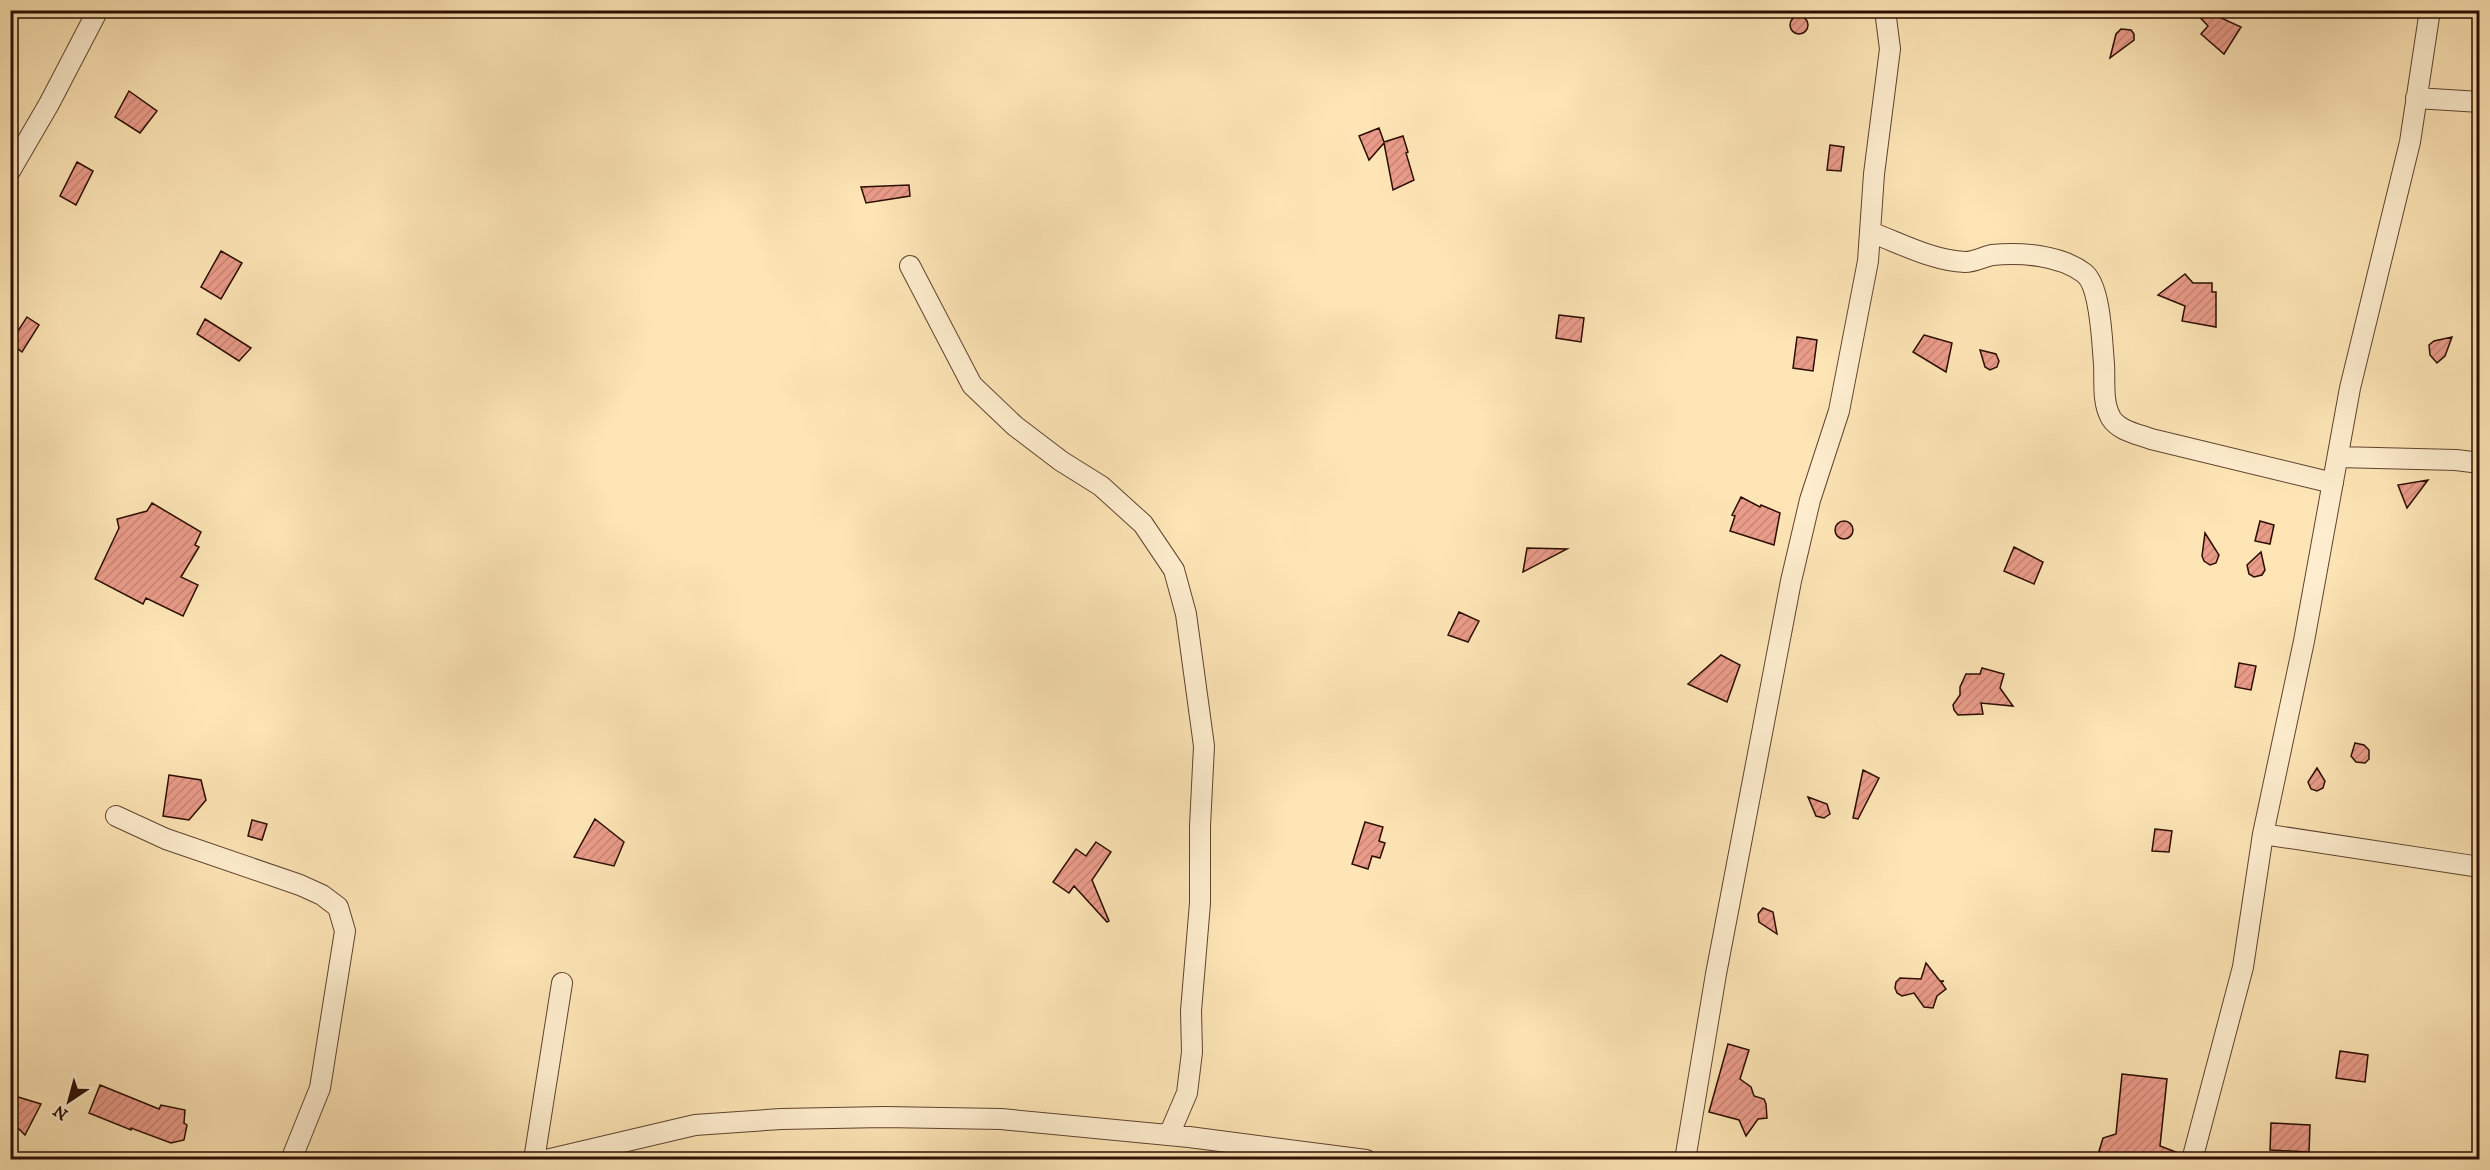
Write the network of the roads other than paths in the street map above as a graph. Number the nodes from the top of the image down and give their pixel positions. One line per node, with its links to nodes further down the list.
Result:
1 (98, 10): 6 (street)
2 (1885, 10): 7 (street)
3 (2430, 10): 4 (street)
4 (2416, 98): 5 (street); 9 (street)
5 (2480, 102)
6 (10, 171)
7 (1870, 232): 11 (street); 21 (street)
8 (910, 266): 16 (street)
9 (2338, 458): 10 (street); 11 (street)
10 (2480, 463)
11 (2333, 483): 13 (street)
12 (116, 816): 17 (street)
13 (2263, 834): 14 (street); 22 (street)
14 (2480, 867)
15 (561, 983): 18 (street)
16 (1169, 1136): 19 (street); 20 (street)
17 (291, 1160)
18 (534, 1160)
19 (546, 1160)
20 (1366, 1160)
21 (1685, 1160)
22 (2192, 1160)

